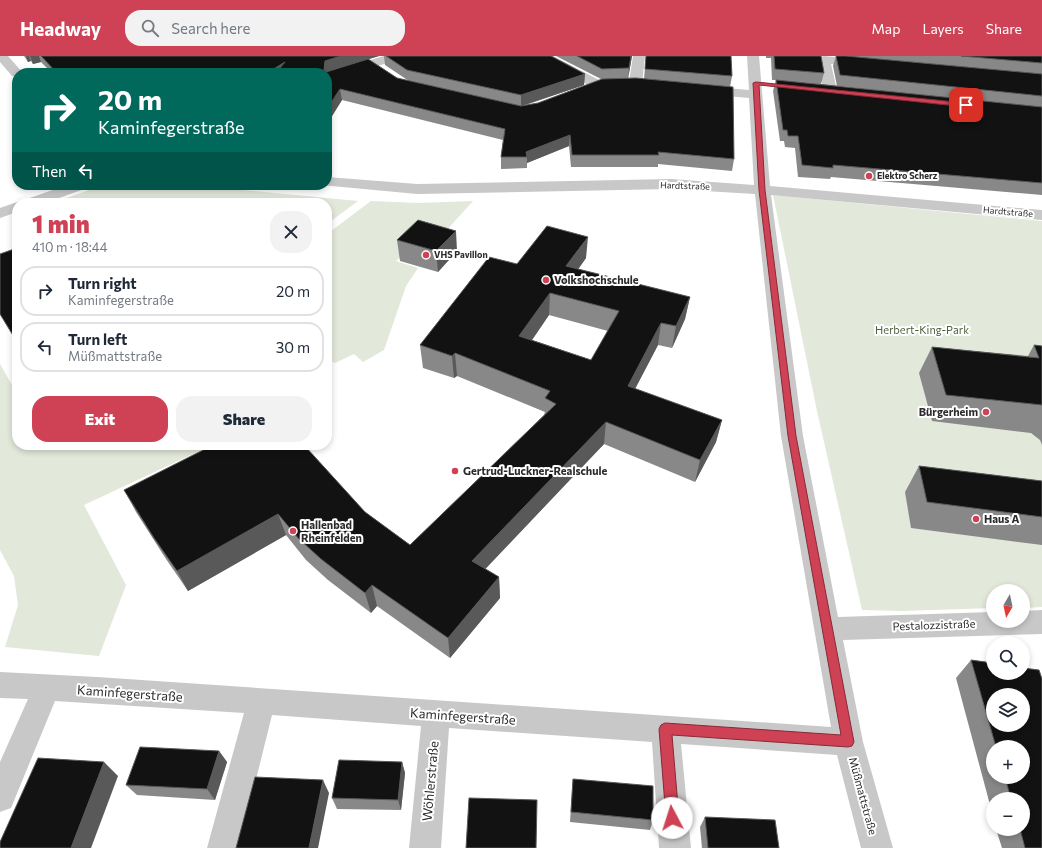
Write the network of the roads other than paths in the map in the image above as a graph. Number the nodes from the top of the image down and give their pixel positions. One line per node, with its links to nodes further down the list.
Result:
1 (1, 56): 9 (street)
2 (397, 56): 7 (street)
3 (543, 56): 12 (street)
4 (640, 56): 13 (street)
5 (753, 56): 17 (street, Müßmattstraße)
6 (348, 60): 7 (street)
7 (366, 65): 10 (street); 11 (street)
8 (879, 65): 19 (street)
9 (12, 68)
10 (385, 72)
11 (332, 75)
12 (599, 84): 13 (street); 20 (street)
13 (635, 84): 14 (street)
14 (650, 85)
15 (771, 85): 17 (street)
16 (688, 89): 17 (street)
17 (756, 89): 24 (street, Müßmattstraße)
18 (815, 89): 19 (street)
19 (830, 90): 21 (street)
20 (579, 92)
21 (846, 92)
22 (332, 182): 24 (street, Hardtstraße)
23 (68, 190): 25 (street)
24 (762, 190): 28 (street, Hardtstraße); 30 (street, Müßmattstraße)
25 (44, 198)
26 (12, 209): 27 (street)
27 (0, 213)
28 (1042, 215)
29 (1042, 622): 30 (street, Pestalozzistraße)
30 (827, 629): 36 (street, Müßmattstraße)
31 (0, 685): 32 (street, Kaminfegerstraße)
32 (47, 688): 33 (street, Kaminfegerstraße); 37 (street)
33 (261, 702): 34 (street, Kaminfegerstraße); 38 (street)
34 (436, 714): 35 (street, Kaminfegerstraße); 39 (street, Wöhlerstraße)
35 (665, 729): 36 (street, Kaminfegerstraße); 40 (street)
36 (848, 742): 41 (street, Müßmattstraße)
37 (0, 797)
38 (223, 848)
39 (425, 848)
40 (675, 848)
41 (877, 848)

